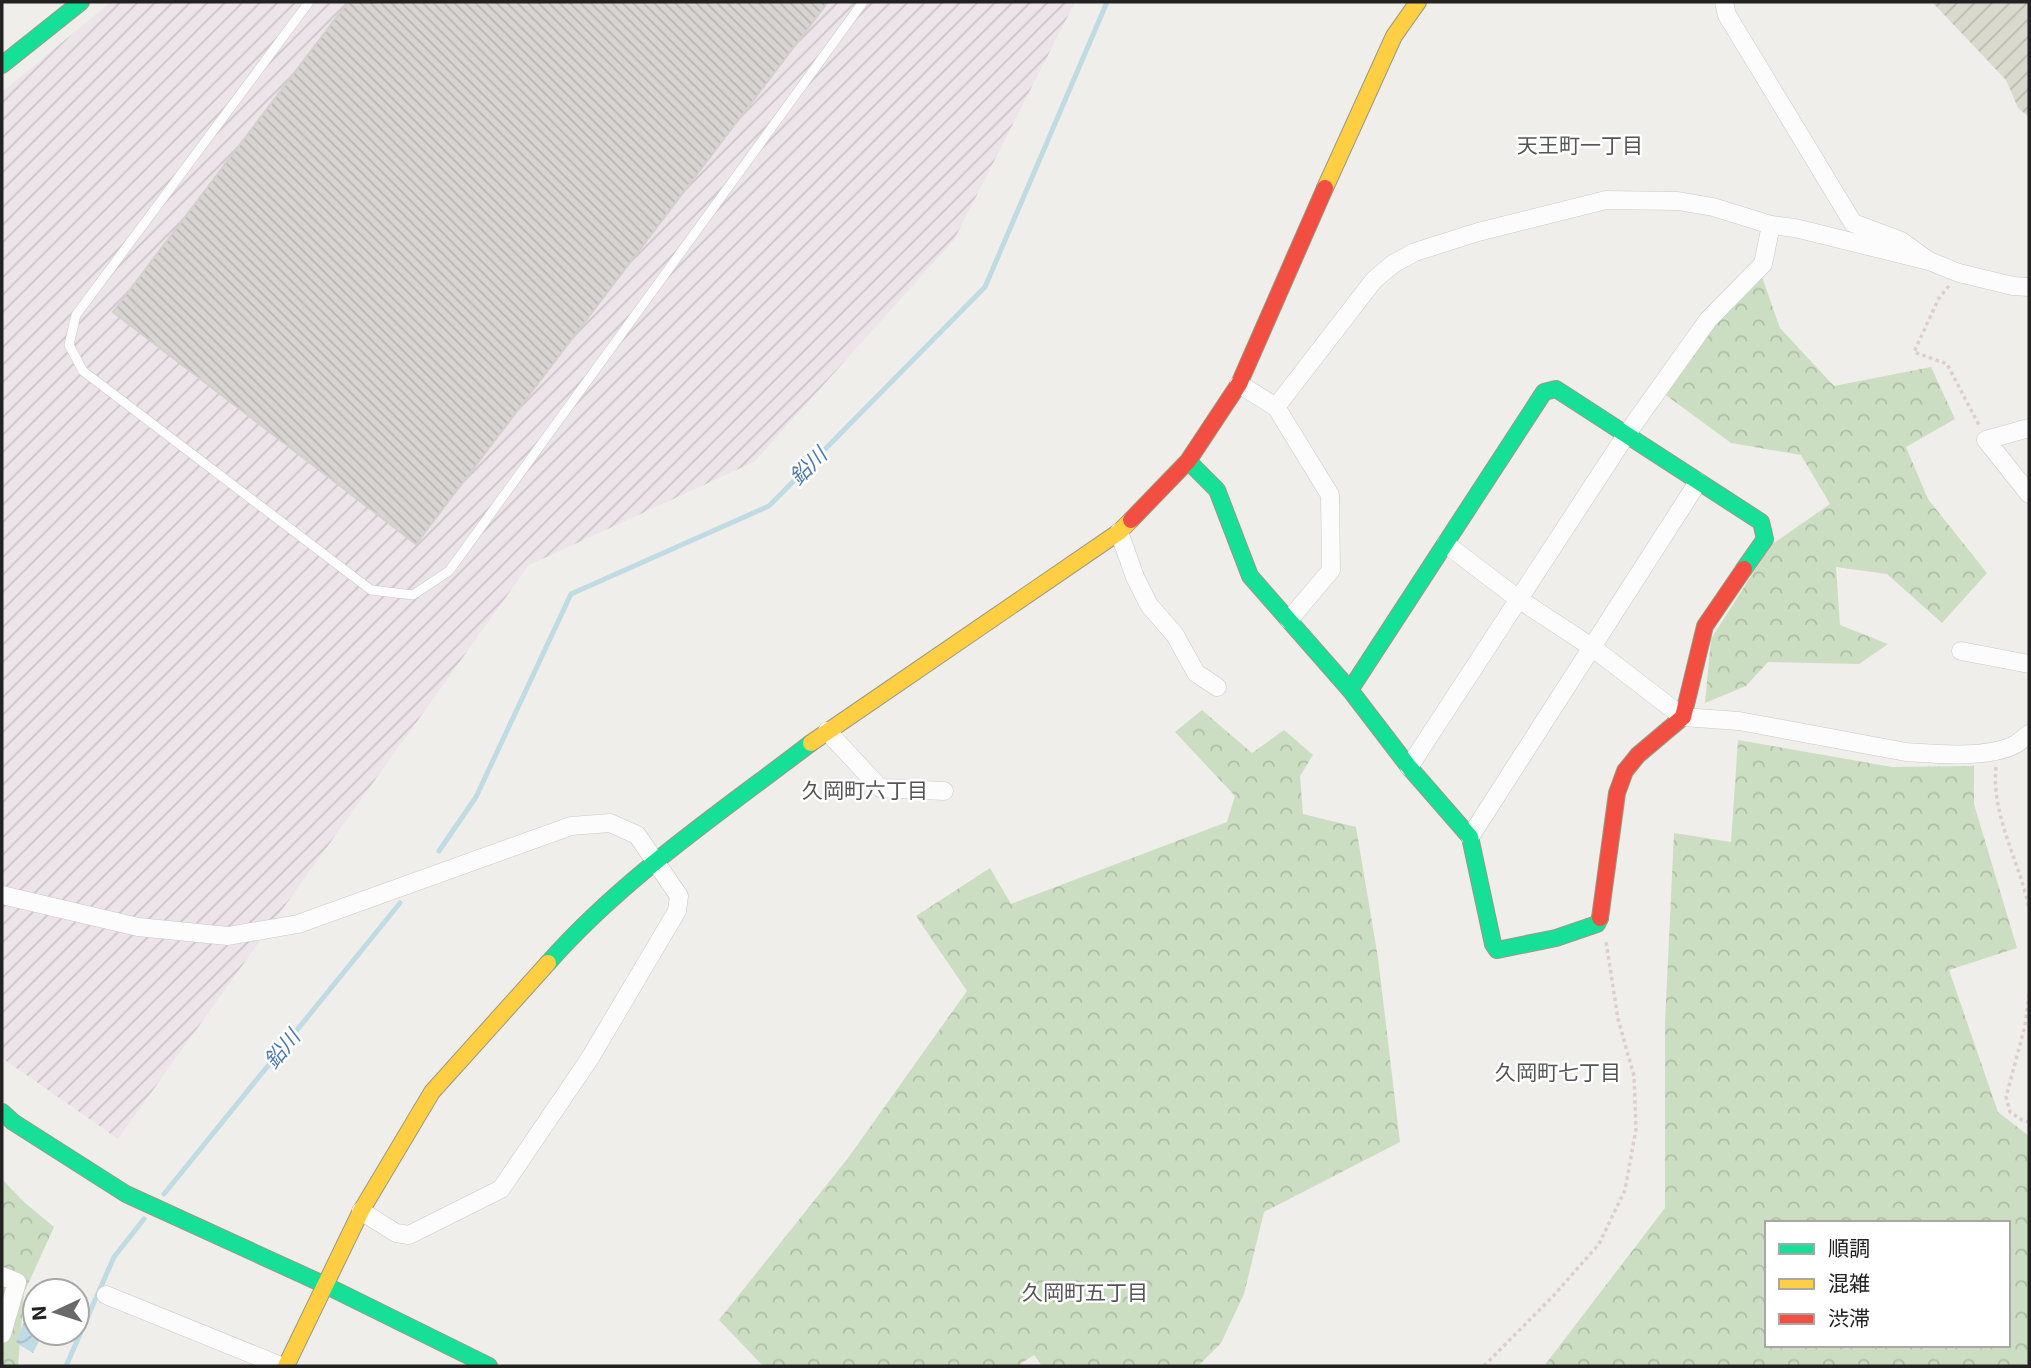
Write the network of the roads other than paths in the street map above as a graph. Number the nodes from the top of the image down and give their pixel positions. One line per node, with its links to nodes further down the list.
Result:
1 (81, 2): 6 (street)
2 (309, 2): 3 (lane)
3 (863, 2)
4 (1418, 2): 10 (street)
5 (1730, 6): 8 (street)
6 (2, 65)
7 (1771, 225): 8 (street); 11 (street); 13 (street)
8 (1930, 261): 9 (street)
9 (2029, 287)
10 (1239, 384): 11 (street); 14 (street)
11 (1276, 407): 20 (street)
12 (2029, 428): 16 (street)
13 (1626, 435): 15 (street); 18 (street); 19 (street)
14 (1188, 460): 17 (street); 20 (street)
15 (1698, 482): 21 (street); 26 (street)
16 (2029, 494)
17 (1119, 532): 24 (street); 27 (street)
18 (1446, 544): 19 (street); 25 (street)
19 (1517, 598): 21 (street); 29 (street)
20 (1289, 620): 25 (street)
21 (1593, 648): 26 (street); 31 (street)
22 (1961, 651): 23 (street)
23 (2029, 664)
24 (1216, 687)
25 (1350, 690): 29 (street)
26 (1683, 717): 28 (street); 31 (street)
27 (827, 731): 30 (street); 32 (street)
28 (2029, 734)
29 (1409, 767): 31 (street)
30 (944, 791)
31 (1470, 837)
32 (655, 862): 33 (street); 35 (street); 35 (street)
33 (2, 895)
34 (2, 1112): 37 (street)
35 (361, 1211): 37 (street)
36 (2, 1276): 39 (street)
37 (325, 1285): 41 (street); 42 (street)
38 (106, 1295): 40 (street)
39 (2, 1334)
40 (281, 1366)
41 (286, 1366)
42 (489, 1366)

